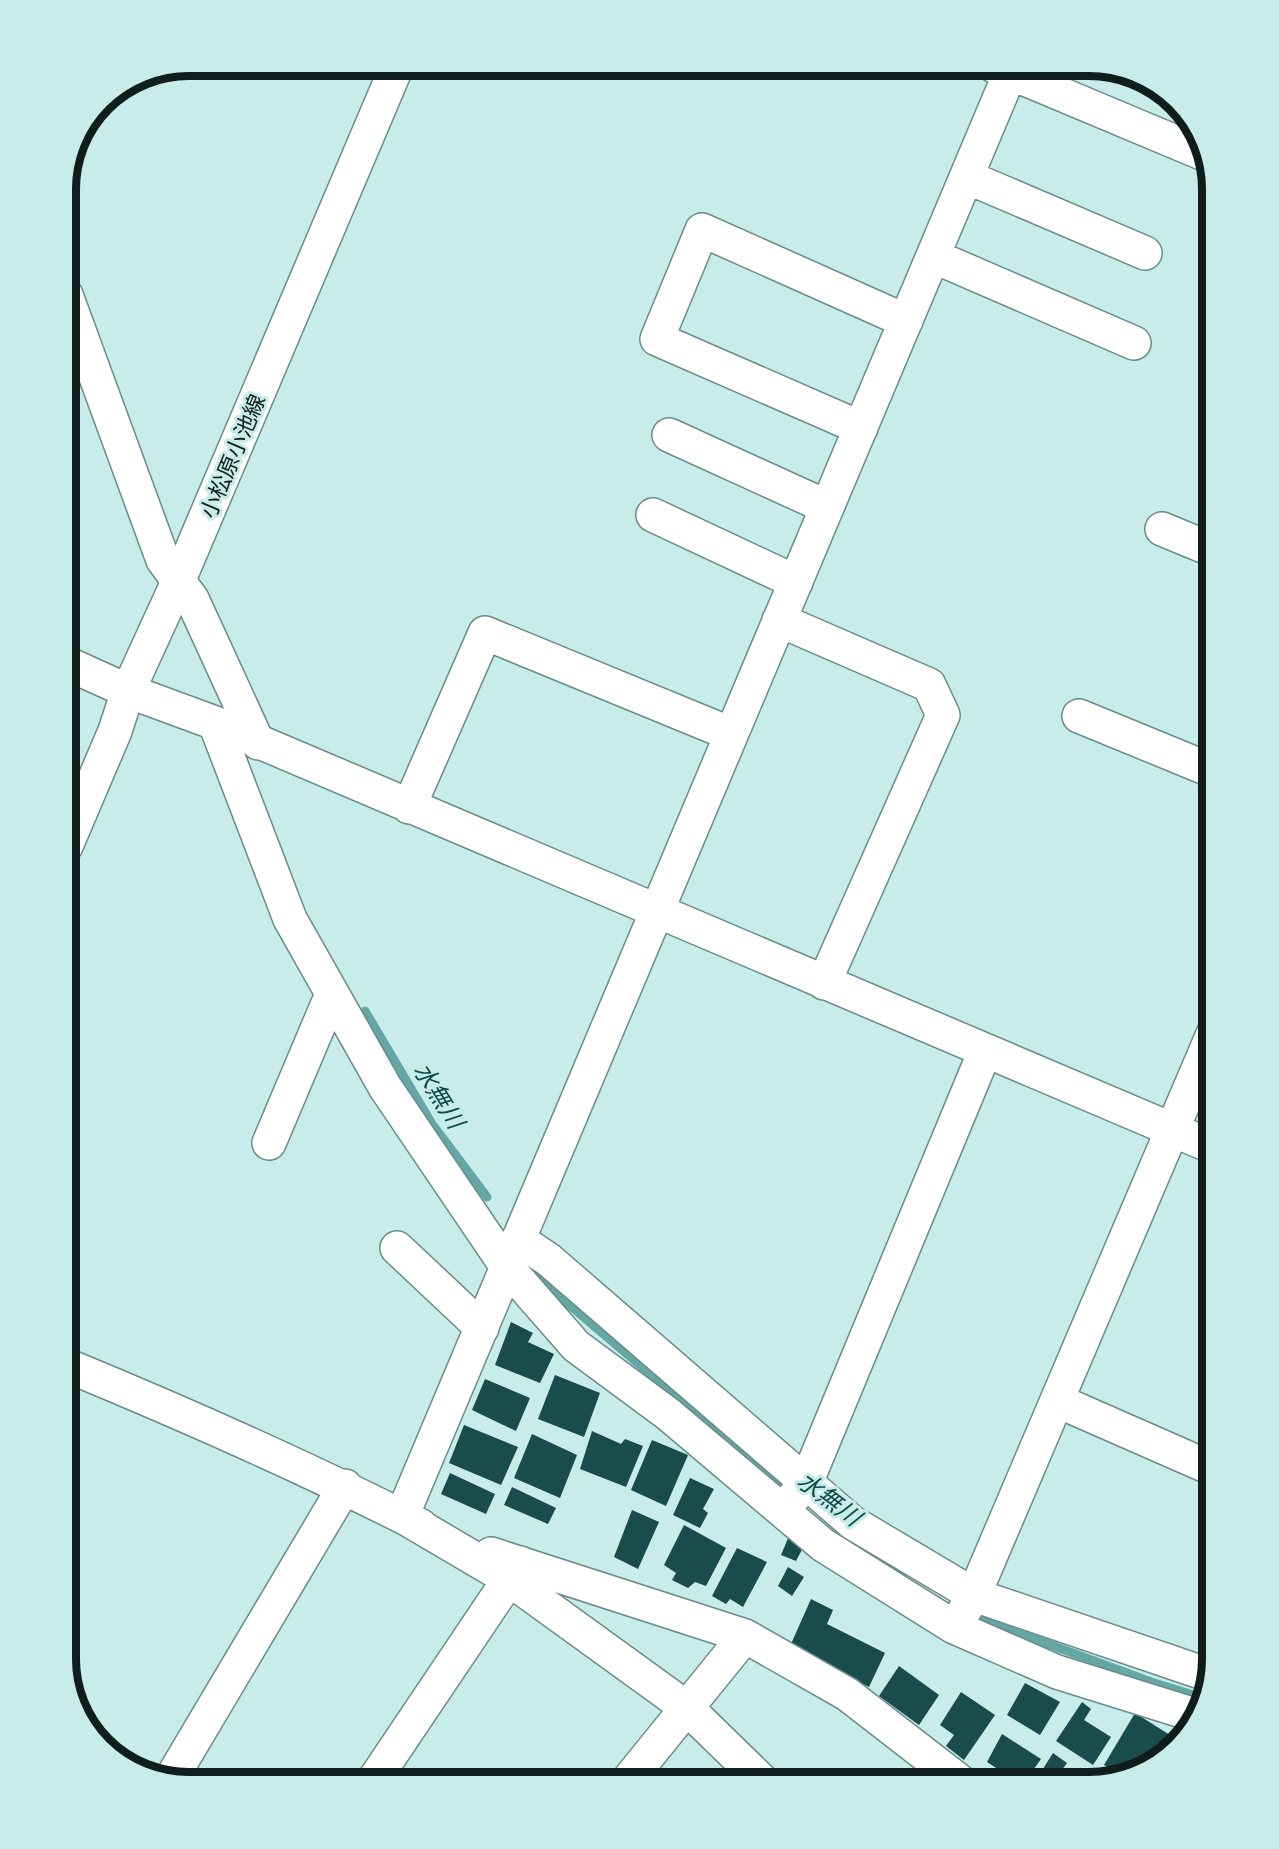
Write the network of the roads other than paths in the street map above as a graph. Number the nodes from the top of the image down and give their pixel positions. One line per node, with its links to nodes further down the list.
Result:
1 (392, 77): 17 (street, 小松原小池線)
2 (1003, 77): 5 (street)
3 (1027, 77): 4 (street)
4 (1196, 150)
5 (967, 177): 6 (street); 7 (street)
6 (1145, 253)
7 (933, 256): 8 (street); 10 (street)
8 (906, 321): 11 (street); 11 (street)
9 (77, 325): 17 (street)
10 (1134, 343)
11 (861, 428): 13 (street)
12 (669, 435): 13 (street)
13 (827, 507): 18 (street)
14 (653, 515): 18 (street)
15 (1162, 529): 16 (street)
16 (1202, 545)
17 (178, 582): 21 (street, 小松原小池線); 25 (street)
18 (796, 582): 19 (street)
19 (779, 620): 24 (street); 30 (street)
20 (77, 668): 21 (street)
21 (128, 691): 23 (street); 28 (street, 小松原小池線)
22 (1079, 716): 26 (street)
23 (215, 723): 25 (street); 31 (street)
24 (731, 734): 27 (street); 29 (street)
25 (258, 743): 27 (street)
26 (1202, 766)
27 (409, 807): 29 (street)
28 (77, 821)
29 (656, 912): 30 (street); 38 (street)
30 (824, 983): 32 (street)
31 (332, 994): 36 (street); 38 (street)
32 (985, 1052): 34 (street); 43 (street)
33 (1202, 1060): 34 (street)
34 (1173, 1130): 35 (street); 41 (street)
35 (1202, 1142)
36 (269, 1143)
37 (397, 1248): 39 (street)
38 (512, 1253): 39 (street); 43 (street); 45 (street)
39 (482, 1328): 46 (street)
40 (76, 1369): 44 (street)
41 (1058, 1401): 42 (street); 48 (street)
42 (1202, 1464)
43 (806, 1484): 45 (street); 48 (street)
44 (345, 1486): 46 (street); 54 (street)
45 (782, 1509): 49 (street)
46 (402, 1516): 47 (street)
47 (515, 1571): 50 (street); 52 (street); 55 (street)
48 (974, 1595): 49 (street); 51 (street)
49 (954, 1627): 53 (street)
50 (744, 1636): 52 (street); 58 (street)
51 (1202, 1673)
52 (687, 1708): 56 (street); 57 (street)
53 (1189, 1713)
54 (176, 1771)
55 (379, 1772)
56 (635, 1772)
57 (753, 1772)
58 (948, 1772)

